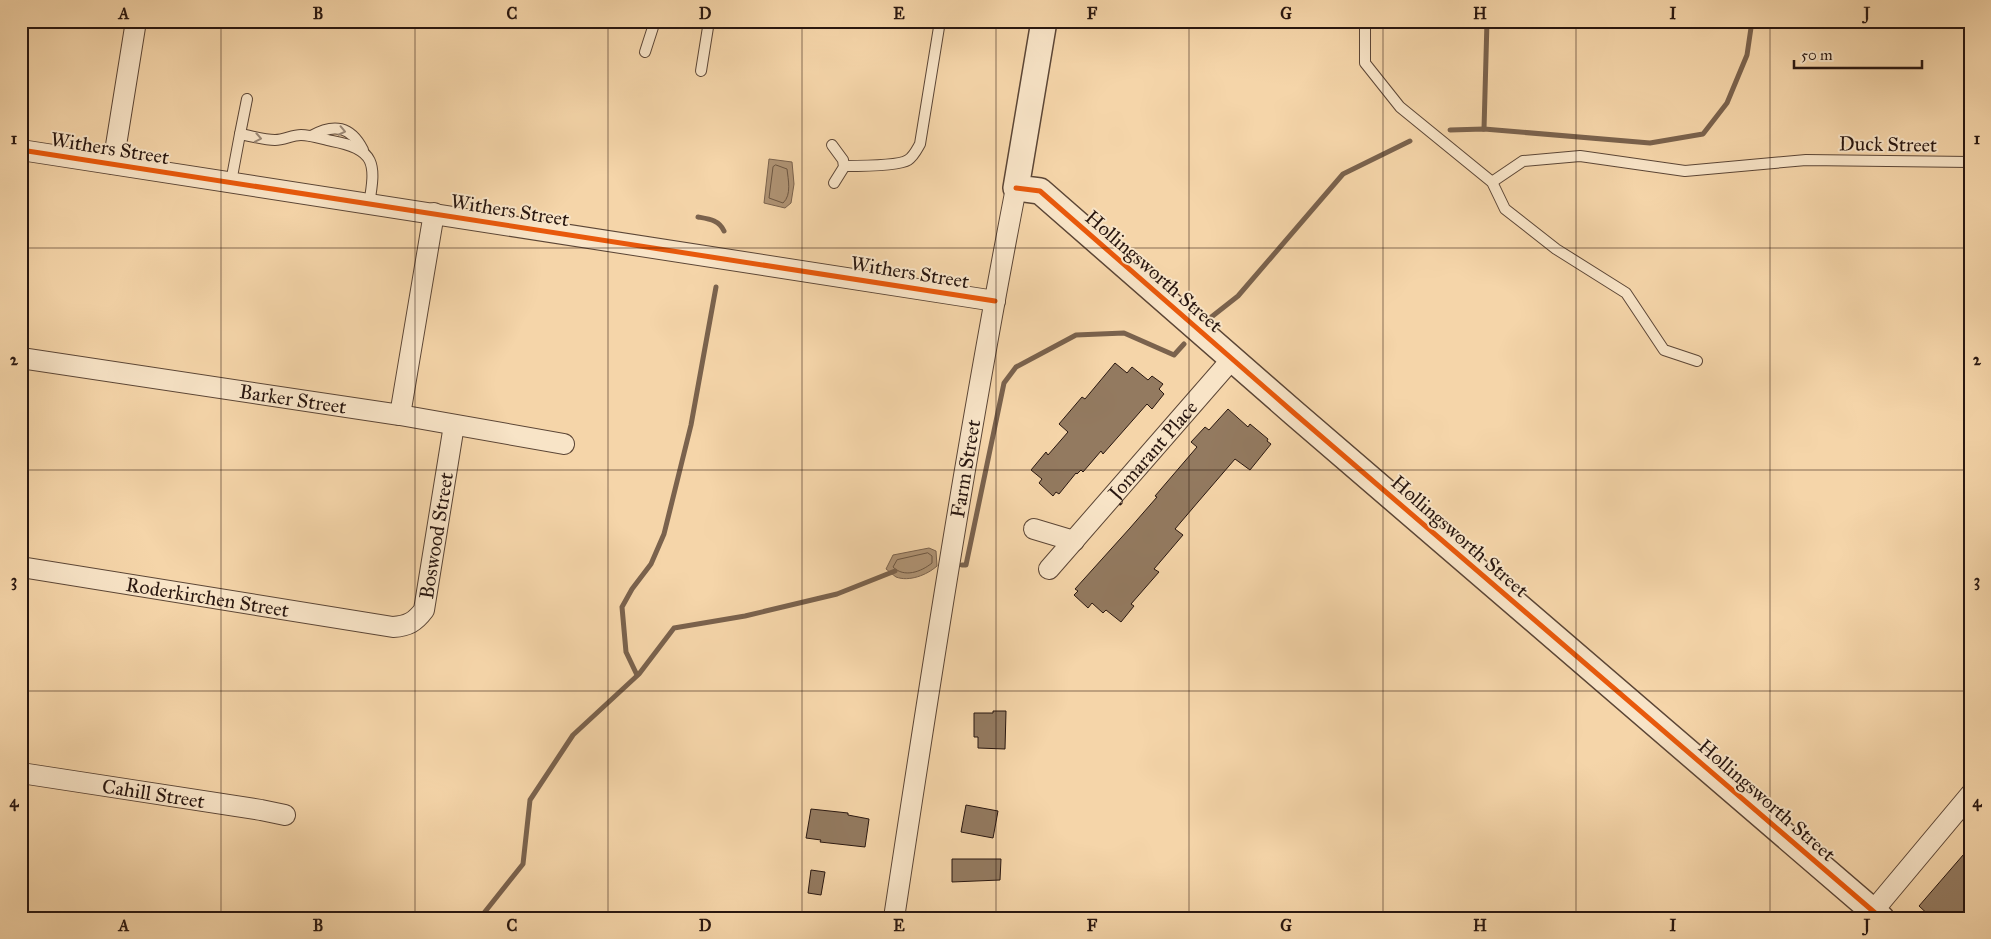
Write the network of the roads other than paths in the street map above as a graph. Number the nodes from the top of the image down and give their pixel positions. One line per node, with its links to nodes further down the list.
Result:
1 (136, 21): 14 (street)
2 (655, 21): 7 (lane)
3 (709, 21): 8 (lane)
4 (940, 21): 15 (lane)
5 (1044, 21): 19 (street, Farm Street)
6 (1365, 21): 17 (lane)
7 (645, 52)
8 (701, 71)
9 (246, 99): 10 (lane)
10 (240, 134): 16 (lane); 20 (lane, one-way to 20)
11 (832, 145): 15 (lane)
12 (21, 150): 14 (street, Withers Street)
13 (1970, 162): 17 (lane, Duck Street)
14 (113, 164): 16 (street, Withers Street)
15 (844, 166): 18 (lane)
16 (231, 182): 20 (street, Withers Street)
17 (1492, 182): 25 (lane)
18 (834, 183)
19 (1016, 188): 22 (street, Farm Street); 24 (street, Hollingsworth Street)
20 (369, 204): 21 (street, Withers Street)
21 (434, 213): 22 (street, Withers Street); 26 (street)
22 (994, 301): 38 (street, Farm Street)
23 (21, 358): 26 (street, Barker Street)
24 (1232, 359): 30 (street, Jomarant Place); 37 (street, Hollingsworth Street)
25 (1697, 361)
26 (400, 416): 27 (street, Barker Street)
27 (454, 424): 28 (street, Barker Street); 33 (street, Boswood Street)
28 (564, 444)
29 (1034, 529): 30 (street)
30 (1074, 540): 32 (street, Jomarant Place)
31 (21, 567): 33 (street, Roderkirchen Street)
32 (1049, 569)
33 (393, 627)
34 (21, 773): 36 (street, Cahill Street)
35 (1970, 795): 37 (street)
36 (285, 815)
37 (1877, 914)
38 (894, 918)

